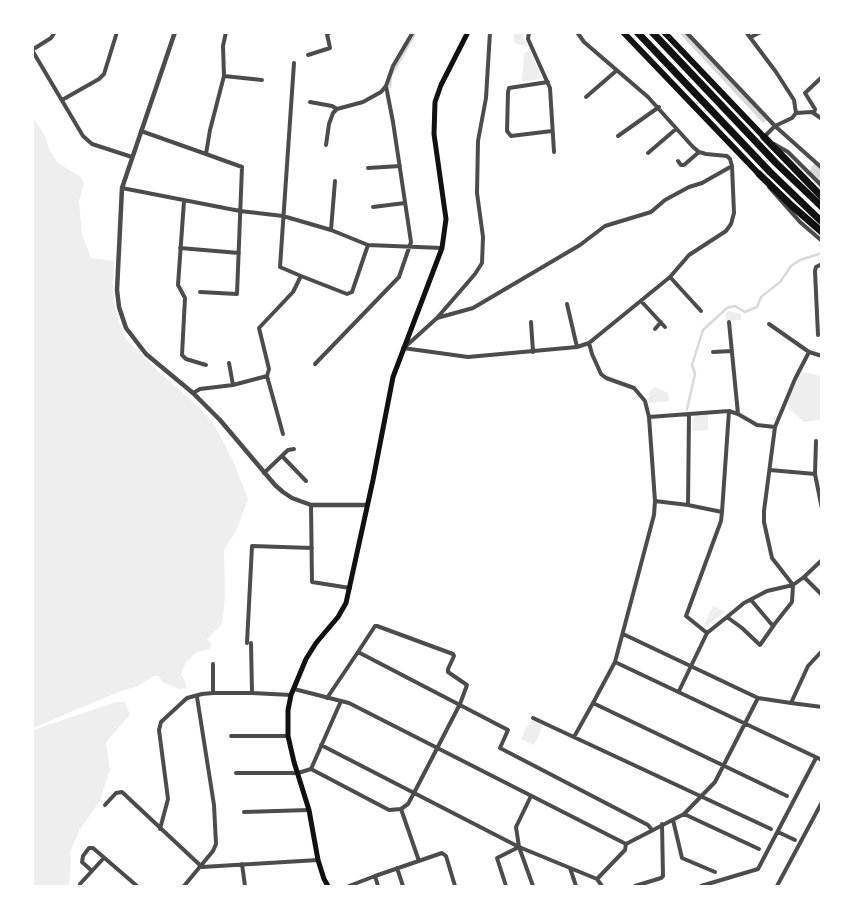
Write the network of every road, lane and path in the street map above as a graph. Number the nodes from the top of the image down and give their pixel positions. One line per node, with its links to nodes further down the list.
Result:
1 (55, 32): 19 (street)
2 (117, 32): 29 (street)
3 (175, 32): 38 (street)
4 (226, 32): 23 (street)
5 (413, 32): 27 (street)
6 (468, 32): 73 (main road)
7 (490, 32): 82 (street)
8 (528, 32): 26 (street)
9 (577, 32): 22 (street)
10 (623, 32): 43 (highway)
11 (637, 32): 66 (highway)
12 (652, 32): 62 (highway)
13 (664, 32): 41 (highway)
14 (686, 32): 36 (street)
15 (746, 32): 18 (street)
16 (761, 32): 18 (street)
17 (328, 33): 20 (street)
18 (751, 37): 33 (street)
19 (32, 50): 29 (street)
20 (308, 55)
21 (294, 63): 65 (street)
22 (616, 71): 28 (street); 31 (street)
23 (224, 76): 25 (street); 47 (street)
24 (822, 77): 34 (street)
25 (262, 80)
26 (548, 82): 39 (street); 39 (street)
27 (386, 86): 32 (street); 51 (street)
28 (586, 97)
29 (62, 100): 48 (street)
30 (310, 102): 32 (street)
31 (659, 108): 37 (street); 40 (street)
32 (337, 109): 42 (street)
33 (796, 113): 34 (street); 36 (street)
34 (814, 113): 35 (street)
35 (822, 119)
36 (775, 126): 41 (street); 54 (street)
37 (676, 129): 45 (street); 46 (street)
38 (141, 131): 47 (street); 48 (street)
39 (552, 131): 44 (street)
40 (618, 136)
41 (764, 137): 57 (street); 59 (highway)
42 (326, 145)
43 (738, 151): 49 (street); 55 (highway)
44 (554, 152)
45 (699, 152): 49 (street); 50 (street)
46 (648, 153)
47 (206, 154): 64 (street)
48 (132, 157): 58 (street)
49 (730, 159): 52 (street)
50 (678, 160)
51 (400, 166): 53 (street); 61 (street)
52 (732, 166): 77 (street); 82 (street)
53 (368, 168)
54 (822, 168)
55 (759, 174): 68 (highway); 69 (street)
56 (335, 181): 67 (street)
57 (822, 186)
58 (122, 188): 60 (street); 103 (street)
59 (822, 197)
60 (184, 201): 64 (street); 72 (street)
61 (405, 203): 63 (street); 71 (street)
62 (822, 207)
63 (373, 208)
64 (240, 211): 65 (street); 74 (street)
65 (283, 216): 67 (street); 76 (street)
66 (822, 222)
67 (331, 230): 70 (street)
68 (822, 232)
69 (822, 241)
70 (368, 246): 71 (street); 76 (street)
71 (409, 247): 73 (street); 99 (street)
72 (180, 248): 74 (street); 100 (street)
73 (442, 248): 92 (main road)
74 (238, 253): 78 (street)
75 (822, 264): 89 (street)
76 (301, 276): 101 (street)
77 (670, 277): 79 (street); 81 (street)
78 (200, 292)
79 (641, 301): 84 (street); 90 (street)
80 (567, 304): 91 (street)
81 (701, 311)
82 (437, 318): 92 (street)
83 (530, 322): 94 (street)
84 (661, 322): 87 (street); 88 (street)
85 (729, 322): 93 (street)
86 (769, 324): 96 (street)
87 (664, 327)
88 (655, 329)
89 (818, 335)
90 (589, 343): 91 (street); 107 (street)
91 (577, 347): 94 (street)
92 (403, 348): 94 (street); 119 (main road)
93 (732, 351): 95 (street); 106 (street)
94 (533, 352)
95 (713, 352)
96 (809, 352): 97 (street); 108 (street)
97 (822, 356)
98 (229, 363): 102 (street)
99 (315, 364)
100 (206, 365)
101 (267, 376): 102 (street); 109 (street)
102 (233, 385): 103 (street)
103 (193, 393): 114 (street)
104 (729, 412): 105 (street); 106 (street); 122 (street)
105 (690, 414): 107 (street); 120 (street)
106 (738, 414): 108 (street)
107 (649, 417): 117 (street)
108 (775, 427): 113 (street)
109 (283, 434)
110 (816, 441): 115 (street)
111 (294, 449): 112 (street)
112 (282, 456): 114 (street); 116 (street)
113 (770, 470): 115 (street); 126 (street)
114 (264, 472): 118 (street)
115 (816, 474): 121 (street)
116 (306, 481)
117 (655, 501): 120 (street); 133 (street)
118 (311, 505): 119 (street); 123 (street)
119 (367, 505): 127 (main road)
120 (688, 505): 122 (street)
121 (822, 509)
122 (722, 512): 132 (street)
123 (312, 548): 127 (street); 142 (street)
124 (822, 560): 125 (street)
125 (804, 577): 126 (street); 128 (street)
126 (793, 585): 129 (street); 131 (street)
127 (350, 588): 139 (main road)
128 (822, 595)
129 (751, 600): 130 (street); 131 (street)
130 (727, 617): 131 (street); 132 (street)
131 (774, 625)
132 (707, 633): 138 (street)
133 (622, 634): 136 (street); 138 (street)
134 (822, 651): 149 (street)
135 (358, 652): 145 (street); 150 (street); 150 (street)
136 (615, 662): 140 (street); 148 (street)
137 (213, 664): 141 (street)
138 (690, 666): 140 (street); 146 (street)
139 (294, 689): 143 (main road); 145 (street)
140 (679, 691): 153 (street)
141 (214, 693): 142 (street); 144 (street)
142 (252, 693): 143 (street)
143 (291, 695): 155 (main road)
144 (197, 697): 177 (street); 189 (street)
145 (327, 698): 147 (street)
146 (758, 698): 149 (street); 153 (street)
147 (341, 701): 157 (street); 158 (street)
148 (593, 703): 156 (street); 161 (street)
149 (791, 703): 151 (street)
150 (460, 704): 158 (street); 179 (street)
151 (822, 707)
152 (533, 718): 156 (street)
153 (746, 723): 159 (street); 161 (street)
154 (231, 736): 155 (street)
155 (288, 736): 164 (main road)
156 (574, 737): 167 (street)
157 (321, 745): 162 (street); 165 (street)
158 (436, 748): 165 (street); 166 (street)
159 (816, 758): 160 (street); 180 (street)
160 (822, 760)
161 (724, 766): 167 (street); 168 (street)
162 (310, 769): 164 (street); 171 (street)
163 (236, 773): 164 (street)
164 (298, 773): 172 (main road)
165 (414, 793): 171 (street); 183 (street)
166 (531, 796): 182 (street); 183 (street)
167 (700, 796): 174 (street); 178 (street)
168 (787, 796)
169 (822, 802): 212 (street)
170 (105, 805): 177 (street)
171 (402, 809): 187 (street)
172 (309, 810): 173 (street); 186 (main road)
173 (244, 812)
174 (684, 814): 175 (street); 184 (street)
175 (673, 820): 176 (street); 193 (street)
176 (662, 824): 179 (street); 210 (street)
177 (160, 829): 189 (street)
178 (771, 829)
179 (652, 830): 182 (street)
180 (778, 832): 181 (street); 197 (street)
181 (795, 840)
182 (626, 844): 195 (street)
183 (519, 847): 191 (street); 206 (street); 207 (street)
184 (759, 849)
185 (102, 860): 192 (street)
186 (318, 860): 188 (street); 201 (main road)
187 (419, 861): 190 (street); 205 (street)
188 (242, 864): 189 (street); 200 (street)
189 (202, 867): 199 (street)
190 (397, 868): 194 (street); 204 (street)
191 (570, 868): 195 (street); 208 (street)
192 (92, 870): 196 (street); 198 (street)
193 (715, 872)
194 (375, 876): 202 (street); 203 (street)
195 (597, 879): 209 (street)
196 (80, 884)
197 (714, 884): 211 (street)
198 (135, 886)
199 (184, 886)
200 (245, 886)
201 (328, 886)
202 (349, 886)
203 (378, 886)
204 (403, 886)
205 (456, 886)
206 (506, 886)
207 (533, 886)
208 (576, 886)
209 (602, 886)
210 (635, 886)
211 (701, 886)
212 (778, 886)

